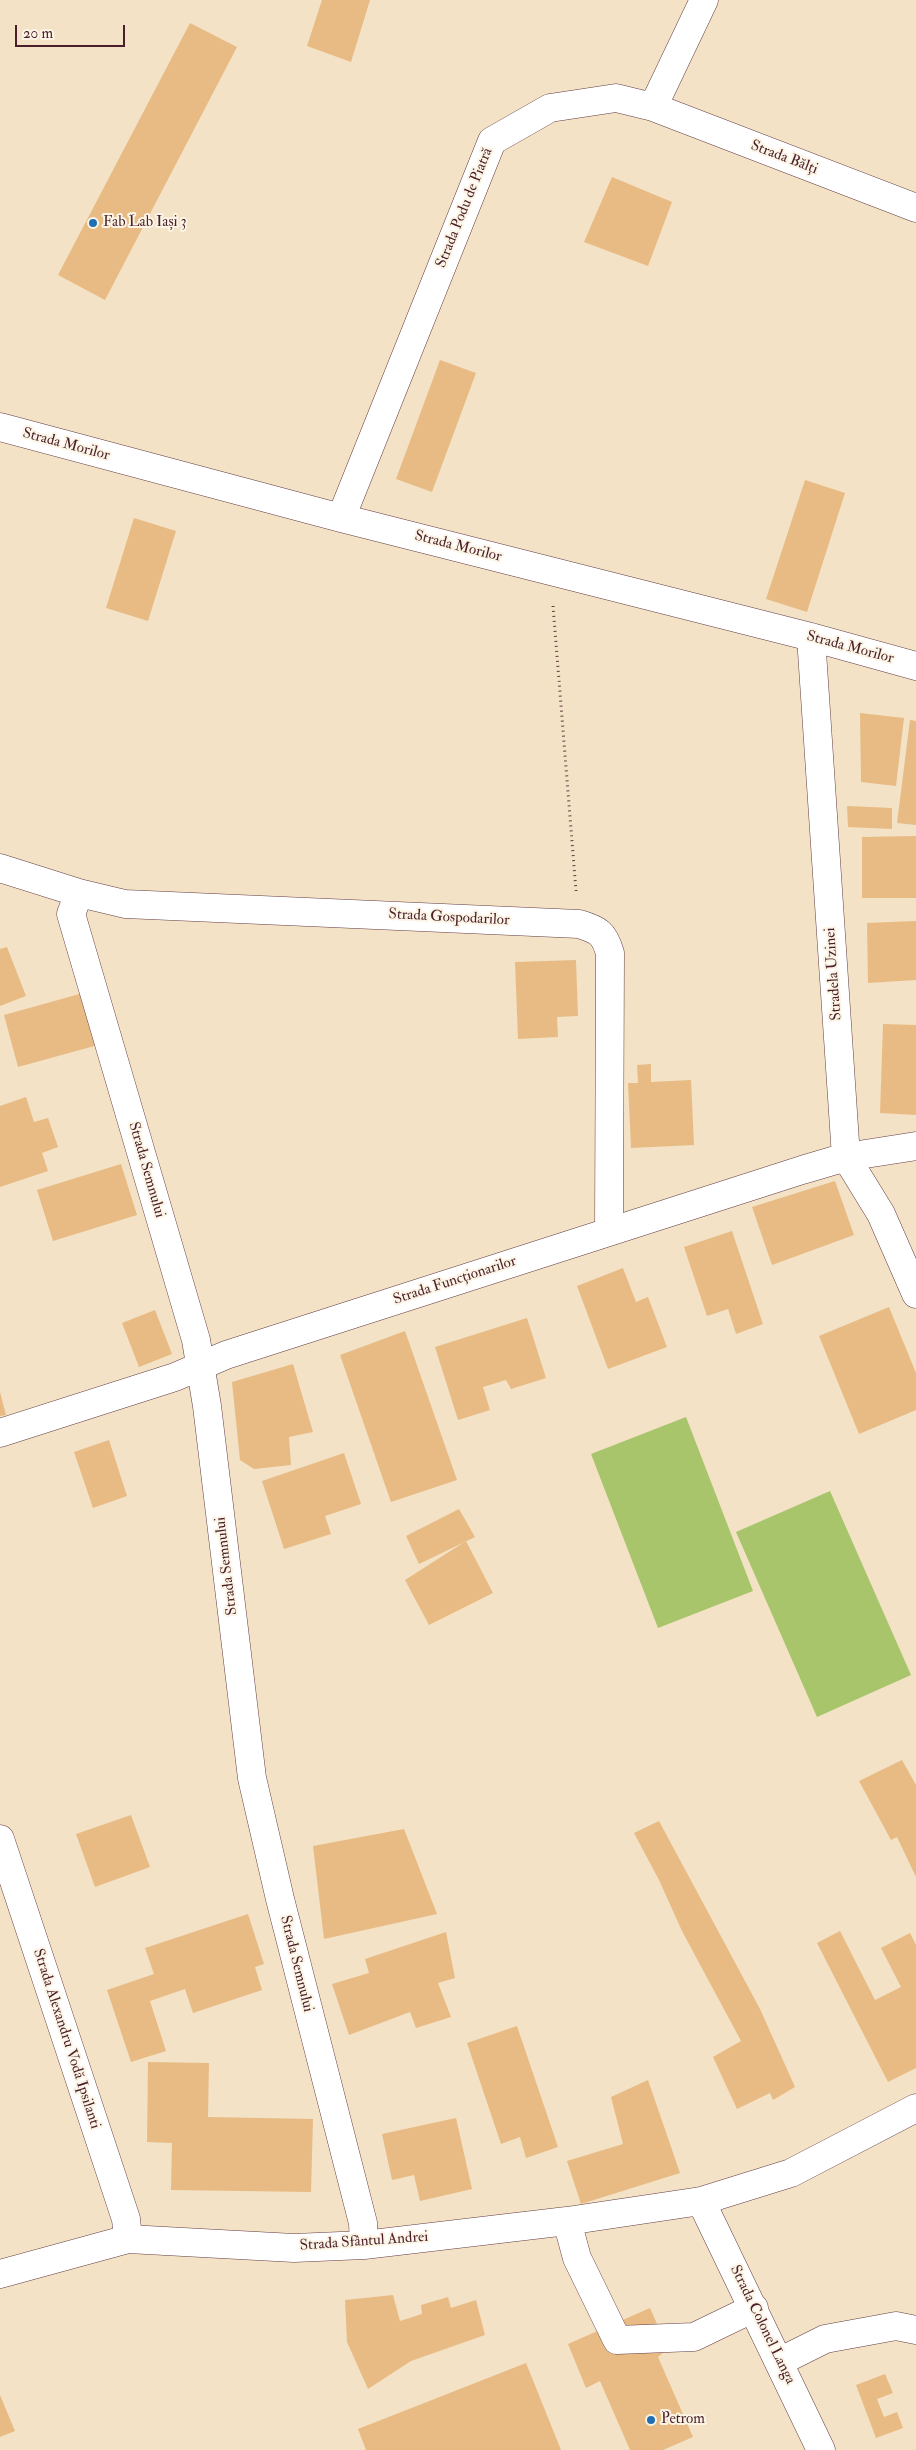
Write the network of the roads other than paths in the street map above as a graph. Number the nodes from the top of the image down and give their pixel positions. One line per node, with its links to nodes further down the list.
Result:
1 (704, 0): 2 (street)
2 (654, 107): 3 (street, Strada Bălți); 5 (street, Strada Podu de Piatră)
3 (916, 208)
4 (0, 427): 5 (street, Strada Morilor)
5 (341, 518): 6 (street, Strada Morilor)
6 (811, 637): 7 (street, Strada Morilor); 11 (street, Stradela Uzinei)
7 (916, 666)
8 (0, 868): 9 (street, Strada Gospodarilor)
9 (79, 893): 12 (street, Strada Gospodarilor); 14 (street, Strada Semnului)
10 (916, 1146): 11 (street, Strada Funcționarilor)
11 (846, 1157): 12 (street, Strada Funcționarilor); 13 (street, Stradela Uzinei)
12 (609, 1231): 14 (street, Strada Funcționarilor)
13 (916, 1294)
14 (201, 1367): 15 (street, Strada Funcționarilor); 21 (street, Strada Semnului)
15 (0, 1433)
16 (0, 1839): 20 (street, Strada Alexandru Vodă Ipsilanti)
17 (916, 2108): 18 (street, Strada Sfântul Andrei)
18 (701, 2201): 19 (street, Strada Sfântul Andrei); 23 (street, Strada Colonel Langa)
19 (567, 2221): 21 (street, Strada Sfântul Andrei); 23 (street)
20 (128, 2239): 21 (street, Strada Sfântul Andrei); 22 (street, Strada Sfântul Andrei)
21 (364, 2245)
22 (0, 2274)
23 (754, 2308): 25 (street, Strada Colonel Langa)
24 (916, 2330): 25 (street)
25 (779, 2362): 26 (street, Strada Colonel Langa)
26 (821, 2450)

